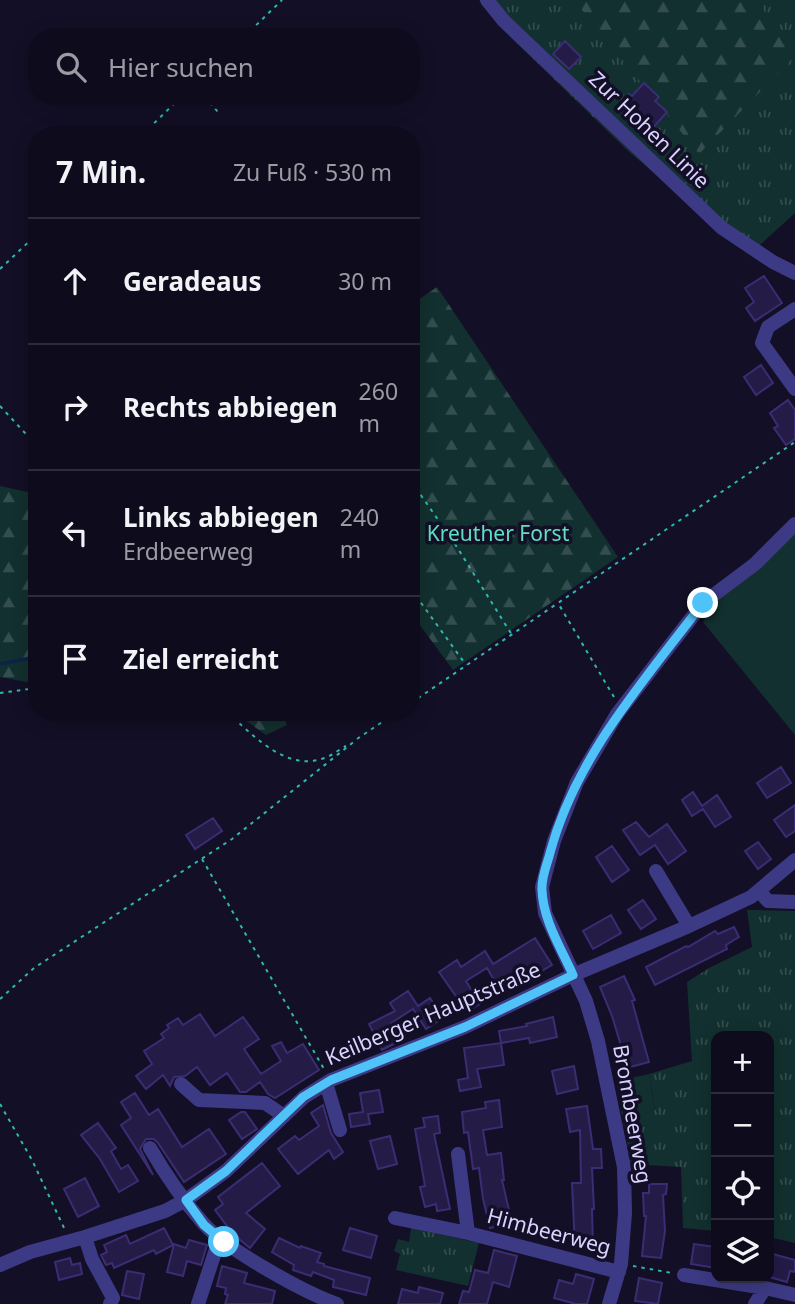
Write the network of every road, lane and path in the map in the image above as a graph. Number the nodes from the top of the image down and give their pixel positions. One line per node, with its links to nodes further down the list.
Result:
1 (282, 0): 3 (path)
2 (487, 0): 10 (street, Zur Hohen Linie)
3 (253, 28)
4 (173, 105): 7 (path)
5 (212, 105): 6 (path)
6 (218, 112)
7 (151, 126)
8 (28, 243): 9 (path)
9 (0, 269)
10 (795, 273)
11 (795, 309): 12 (street)
12 (795, 389)
13 (0, 406): 14 (path)
14 (28, 436)
15 (795, 442): 19 (path)
16 (420, 494): 20 (path)
17 (795, 524): 25 (street, Brombeerweg)
18 (420, 602): 21 (path)
19 (558, 603): 20 (path); 25 (path)
20 (512, 635): 21 (path)
21 (466, 666): 24 (path)
22 (28, 689): 23 (path)
23 (0, 692)
24 (420, 697)
25 (622, 710): 35 (street, Brombeerweg)
26 (237, 721): 28 (path)
27 (384, 721): 28 (path)
28 (356, 740): 29 (path)
29 (202, 858): 36 (path); 37 (path)
30 (795, 860): 32 (street, Keilberger Hauptstraße)
31 (656, 871): 34 (street)
32 (755, 894): 33 (street); 34 (street, Keilberger Hauptstraße)
33 (795, 902)
34 (690, 926): 35 (street, Keilberger Hauptstraße)
35 (573, 975): 37 (street, Keilberger Hauptstraße); 51 (street, Brombeerweg)
36 (0, 999)
37 (328, 1082): 40 (street, Keilberger Hauptstraße); 41 (street)
38 (181, 1084): 40 (street)
39 (0, 1104): 49 (path)
40 (284, 1116): 44 (street, Keilberger Hauptstraße)
41 (340, 1130)
42 (150, 1148): 44 (street)
43 (458, 1154): 46 (street, Himbeerweg)
44 (186, 1200): 47 (street, Keilberger Hauptstraße); 48 (street)
45 (395, 1219): 46 (street, Himbeerweg)
46 (468, 1233): 51 (street, Himbeerweg)
47 (85, 1237): 49 (street, Keilberger Hauptstraße); 56 (street)
48 (220, 1237): 55 (street); 57 (street)
49 (70, 1239): 50 (street, Keilberger Hauptstraße)
50 (0, 1265)
51 (620, 1268): 52 (path); 59 (street, Brombeerweg)
52 (684, 1275): 53 (street)
53 (765, 1288): 54 (street); 60 (street)
54 (795, 1295)
55 (313, 1300): 58 (street)
56 (110, 1304)
57 (198, 1304)
58 (337, 1304)
59 (609, 1304)
60 (755, 1304)

